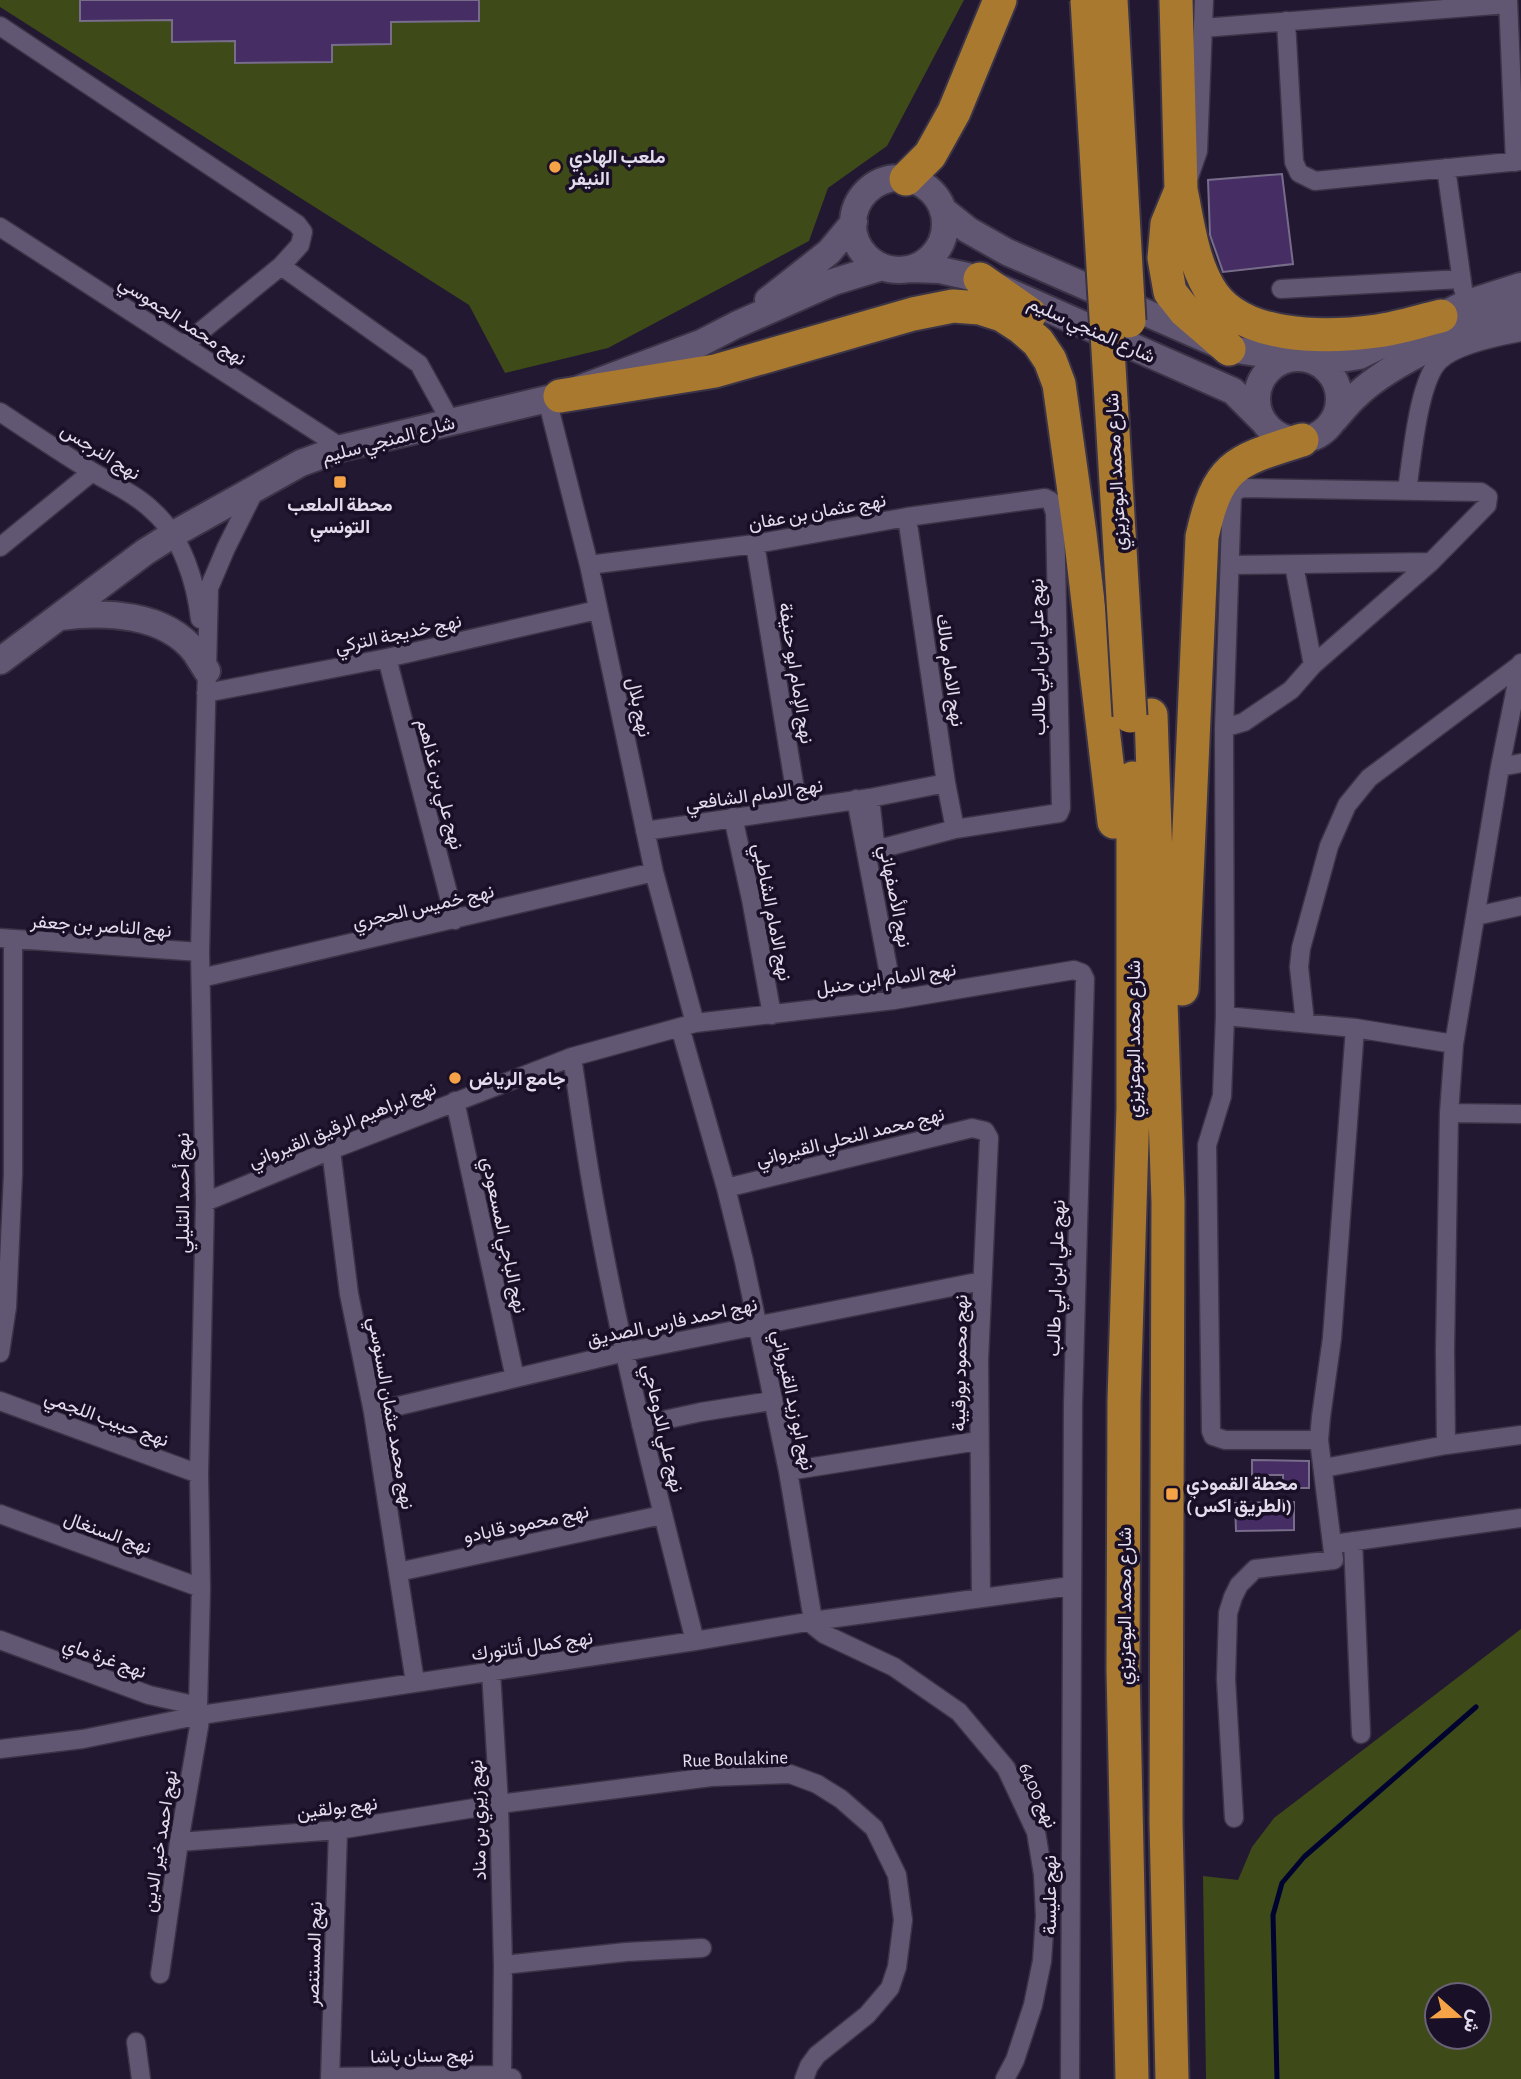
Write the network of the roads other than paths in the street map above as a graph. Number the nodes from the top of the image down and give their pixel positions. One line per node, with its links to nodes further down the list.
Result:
1 (1000, 0): 13 (highway)
2 (1087, 0): 58 (highway, شارع محمد البوعزيزي, bridge)
3 (1111, 0): 58 (highway, شارع محمد البوعزيزي, bridge)
4 (1176, 0): 14 (highway)
5 (1204, 0): 10 (street)
6 (1508, 2): 7 (street); 11 (street)
7 (1387, 7): 8 (street)
8 (1286, 21): 10 (street); 12 (street)
9 (0, 26): 18 (street)
10 (1203, 28): 14 (street)
11 (1518, 162): 12 (street)
12 (1446, 168): 24 (street)
13 (906, 179): 15 (main road, شارع المنجي سليم); 16 (main road, شارع المنجي سليم)
14 (1181, 190): 24 (highway); 29 (highway)
15 (943, 210): 20 (main road); 29 (main road, شارع المنجي سليم)
16 (854, 222): 19 (main road); 26 (main road, شارع المنجي سليم)
17 (0, 227): 28 (street, نهج محمد الجموسي)
18 (281, 266): 28 (street); 34 (street)
19 (882, 267): 20 (main road, شارع المنجي سليم); 26 (main road, شارع المنجي سليم)
20 (910, 269): 21 (main road, شارع المنجي سليم)
21 (980, 279): 33 (main road, شارع المنجي سليم); 44 (highway)
22 (1521, 286): 24 (main road, شارع المنجي سليم)
23 (1281, 289): 24 (street)
24 (1456, 300): 30 (main road, شارع المنجي سليم)
25 (1521, 312): 35 (main road)
26 (736, 325): 31 (main road, شارع المنجي سليم)
27 (1521, 332): 40 (street)
28 (184, 345): 37 (street, نهج محمد الجموسي)
29 (1229, 349): 30 (main road, شارع المنجي سليم)
30 (1301, 358): 33 (main road); 35 (main road)
31 (554, 397): 34 (main road, شارع المنجي سليم); 44 (highway); 48 (street, نهج بلال)
32 (0, 412): 38 (street, نهج النرجس)
33 (1262, 419): 36 (main road, شارع المنجي سليم)
34 (451, 422): 37 (main road, شارع المنجي سليم)
35 (1331, 423): 36 (main road)
36 (1302, 440): 92 (highway)
37 (342, 449): 39 (main road, شارع المنجي سليم)
38 (92, 472): 43 (street, نهج النرجس); 46 (street)
39 (257, 486): 43 (main road, شارع المنجي سليم); 57 (street, نهج أحمد التليلي)
40 (1407, 490): 47 (street); 49 (street)
41 (1051, 501): 42 (street, نهج عثمان بن عفان); 66 (street, نهج علي ابن ابي طالب)
42 (907, 517): 45 (street, نهج عثمان بن عفان); 62 (street, نهج الامام مالك)
43 (172, 534): 52 (main road, شارع المنجي سليم); 57 (street, نهج أحمد التليلي)
44 (1080, 534): 85 (highway)
45 (755, 544): 48 (street, نهج عثمان بن عفان); 64 (street, نهج الإمام ابو حنيفة)
46 (0, 547)
47 (1431, 562): 50 (street); 56 (street)
48 (589, 565): 51 (street, نهج بلال)
49 (1231, 565): 50 (street); 59 (street)
50 (1294, 565): 56 (street)
51 (597, 610): 53 (street, نهج خديجة التركي); 67 (street, نهج بلال)
52 (58, 617): 54 (main road, شارع المنجي سليم); 57 (main road)
53 (387, 658): 57 (street, نهج خديجة التركي); 71 (street, نهج علي بن غذاهم)
54 (0, 661)
55 (1520, 664): 61 (street); 79 (street)
56 (1313, 665): 59 (street)
57 (206, 682): 73 (street, نهج أحمد التليلي)
58 (1141, 715): 85 (highway, شارع محمد البوعزيزي); 92 (highway, شارع محمد البوعزيزي)
59 (1224, 727): 78 (street)
60 (1521, 763): 61 (street)
61 (1500, 767): 70 (street)
62 (946, 783): 63 (street, نهج الامام الشافعي); 66 (street, نهج الامام مالك)
63 (863, 799): 64 (street, نهج الامام الشافعي); 66 (street); 76 (street, نهج الأصفهاني)
64 (798, 808): 65 (street, نهج الامام الشافعي)
65 (733, 817): 67 (street, نهج الامام الشافعي); 77 (street, نهج الامام الشاطبي)
66 (955, 829)
67 (645, 831): 68 (street, نهج بلال)
68 (654, 872): 71 (street, نهج خميس الحجري); 80 (street, نهج بلال)
69 (1521, 906): 70 (street)
70 (1476, 916): 82 (street)
71 (455, 920): 75 (street, نهج خميس الحجري)
72 (7, 939): 73 (street, نهج الناصر بن جعفر); 94 (street)
73 (200, 952): 75 (street, نهج أحمد التليلي)
74 (1082, 973): 76 (street, نهج الامام ابن حنبل); 116 (street, نهج علي ابن ابي طالب)
75 (201, 978): 91 (street, نهج أحمد التليلي)
76 (894, 1000): 77 (street, نهج الامام ابن حنبل)
77 (772, 1015): 80 (street, نهج الامام ابن حنبل)
78 (1225, 1016): 79 (street); 104 (street)
79 (1305, 1022): 81 (street)
80 (688, 1025): 83 (street, نهج ابراهيم الرقيق القيرواني); 90 (street, نهج ابو زيد القيرواني)
81 (1355, 1028): 82 (street); 104 (street)
82 (1454, 1044): 86 (street)
83 (572, 1057): 84 (street, نهج ابراهيم الرقيق القيرواني); 96 (street, نهج علي الدوعاجي)
84 (455, 1101): 89 (street, نهج ابراهيم الرقيق القيرواني); 98 (street, نهج الباجي المسعودي)
85 (1133, 1108): 143 (highway, شارع محمد البوعزيزي)
86 (1449, 1113): 87 (street); 106 (street)
87 (1521, 1114)
88 (985, 1131): 90 (street, نهج محمد النحلي القيرواني); 93 (street, نهج محمود بورقيبة)
89 (331, 1150): 91 (street, نهج ابراهيم الرقيق القيرواني); 101 (street, نهج محمد عثمان السنوسي)
90 (726, 1188): 95 (street, نهج ابو زيد القيرواني)
91 (205, 1202): 109 (street, نهج أحمد التليلي)
92 (1168, 1202): 144 (highway, شارع محمد البوعزيزي)
93 (982, 1281): 95 (street, نهج احمد فارس الصديق); 105 (street, نهج محمود بورقيبة)
94 (3, 1306): 97 (street)
95 (757, 1325): 96 (street, نهج احمد فارس الصديق); 100 (street, نهج ابو زيد القيرواني)
96 (625, 1352): 98 (street, نهج احمد فارس الصديق); 102 (street, نهج علي الدوعاجي)
97 (0, 1353)
98 (515, 1378): 101 (street, نهج احمد فارس الصديق)
99 (0, 1401): 109 (street, نهج حبيب اللجمي)
100 (771, 1401): 102 (street); 108 (street, نهج ابو زيد القيرواني)
101 (373, 1412): 115 (street, نهج محمد عثمان السنوسي)
102 (641, 1424): 111 (street, نهج علي الدوعاجي)
103 (1521, 1435): 106 (street)
104 (1320, 1440): 107 (street)
105 (978, 1441): 108 (street); 118 (street, نهج محمود بورقيبة)
106 (1446, 1445): 107 (street)
107 (1324, 1468): 114 (street)
108 (788, 1471): 119 (street, نهج ابو زيد القيرواني)
109 (199, 1474): 117 (street, نهج أحمد التليلي)
110 (0, 1514): 117 (street, نهج السنغال)
111 (662, 1515): 115 (street, نهج محمود قابادو); 121 (street, نهج علي الدوعاجي)
112 (1521, 1518): 113 (street)
113 (1353, 1541): 114 (street); 125 (street)
114 (1333, 1544): 128 (street)
115 (398, 1572): 123 (street, نهج محمد عثمان السنوسي)
116 (1071, 1586): 118 (street, نهج كمال أتاتورك); 131 (street, نهج عليسة)
117 (201, 1588): 124 (street, نهج أحمد التليلي)
118 (981, 1598): 119 (street, نهج كمال أتاتورك)
119 (813, 1621): 121 (street, نهج كمال أتاتورك); 132 (street, نهج 6400)
120 (0, 1640): 124 (street, نهج غرة ماي)
121 (695, 1642): 122 (street, نهج كمال أتاتورك)
122 (491, 1672): 123 (street, نهج كمال أتاتورك); 127 (street, نهج زيري بن مناد)
123 (415, 1682): 124 (street, نهج كمال أتاتورك)
124 (200, 1710): 126 (street, نهج كمال أتاتورك); 130 (street, نهج احمد خير الدين)
125 (1362, 1734)
126 (0, 1749)
127 (499, 1804): 129 (street, نهج بولقين); 134 (street, نهج زيري بن مناد); 140 (street, Rue Boulakine)
128 (1234, 1818)
129 (338, 1830): 130 (street, نهج بولقين); 137 (street, نهج المستنصر)
130 (179, 1842): 135 (street, نهج احمد خير الدين)
131 (1070, 1914): 132 (street); 142 (street, نهج عليسة)
132 (1045, 1916): 141 (street, نهج 6400)
133 (702, 1948): 134 (street)
134 (503, 1965): 138 (street, نهج زيري بن مناد)
135 (160, 1974)
136 (136, 2042): 139 (street)
137 (330, 2078): 138 (street, نهج سنان باشا)
138 (506, 2078)
139 (141, 2079)
140 (804, 2079)
141 (1005, 2079)
142 (1070, 2079)
143 (1132, 2079)
144 (1171, 2079)

